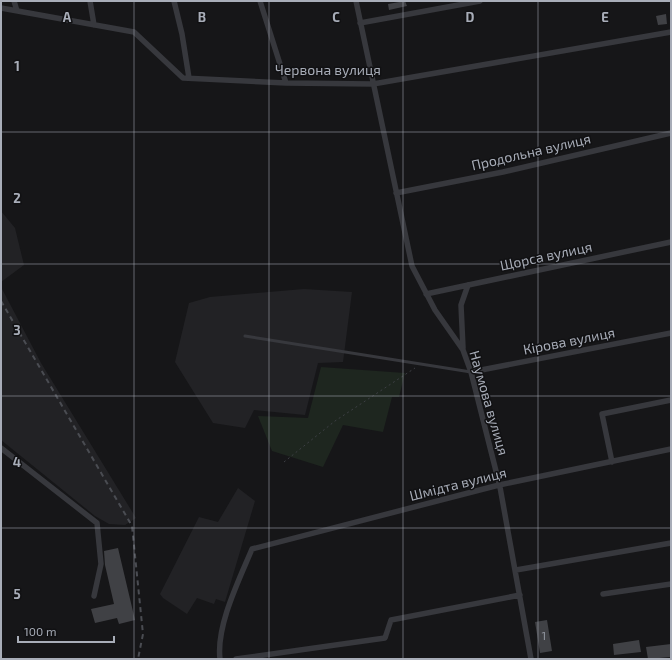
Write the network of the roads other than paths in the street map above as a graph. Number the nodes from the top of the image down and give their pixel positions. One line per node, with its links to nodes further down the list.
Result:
1 (14, 1): 8 (street)
2 (90, 1): 10 (street)
3 (174, 1): 12 (street)
4 (260, 1): 13 (street)
5 (356, 1): 9 (street, Наумова вулиця)
6 (480, 1): 9 (street)
7 (1, 8): 8 (street, Червона вулиця)
8 (17, 11): 10 (street, Червона вулиця)
9 (360, 23): 14 (street, Наумова вулиця)
10 (94, 25): 12 (street, Червона вулиця)
11 (671, 32): 14 (street, Червона вулиця)
12 (189, 78): 13 (street, Червона вулиця)
13 (286, 83): 14 (street, Червона вулиця)
14 (373, 84): 16 (street, Наумова вулиця)
15 (671, 133): 16 (street, Продольна вулиця)
16 (396, 193): 19 (street, Наумова вулиця)
17 (671, 242): 18 (street, Щорса вулиця)
18 (468, 285): 19 (street, Щорса вулиця); 22 (street)
19 (426, 294): 22 (street, Наумова вулиця)
20 (671, 333): 23 (street, Кірова вулиця)
21 (245, 336): 23 (lane)
22 (463, 350): 23 (street, Наумова вулиця)
23 (471, 372): 28 (street, Наумова вулиця)
24 (671, 400): 27 (street)
25 (1, 448): 34 (street)
26 (671, 449): 27 (street, Шмідта вулиця)
27 (612, 462): 28 (street, Шмідта вулиця)
28 (499, 485): 30 (street, Наумова вулиця); 35 (street, Шмідта вулиця)
29 (671, 542): 30 (street)
30 (516, 570): 33 (street, Наумова вулиця)
31 (671, 584): 32 (street)
32 (603, 594)
33 (520, 595): 36 (street); 37 (street, Наумова вулиця)
34 (94, 596)
35 (220, 659)
36 (236, 659)
37 (531, 659)

